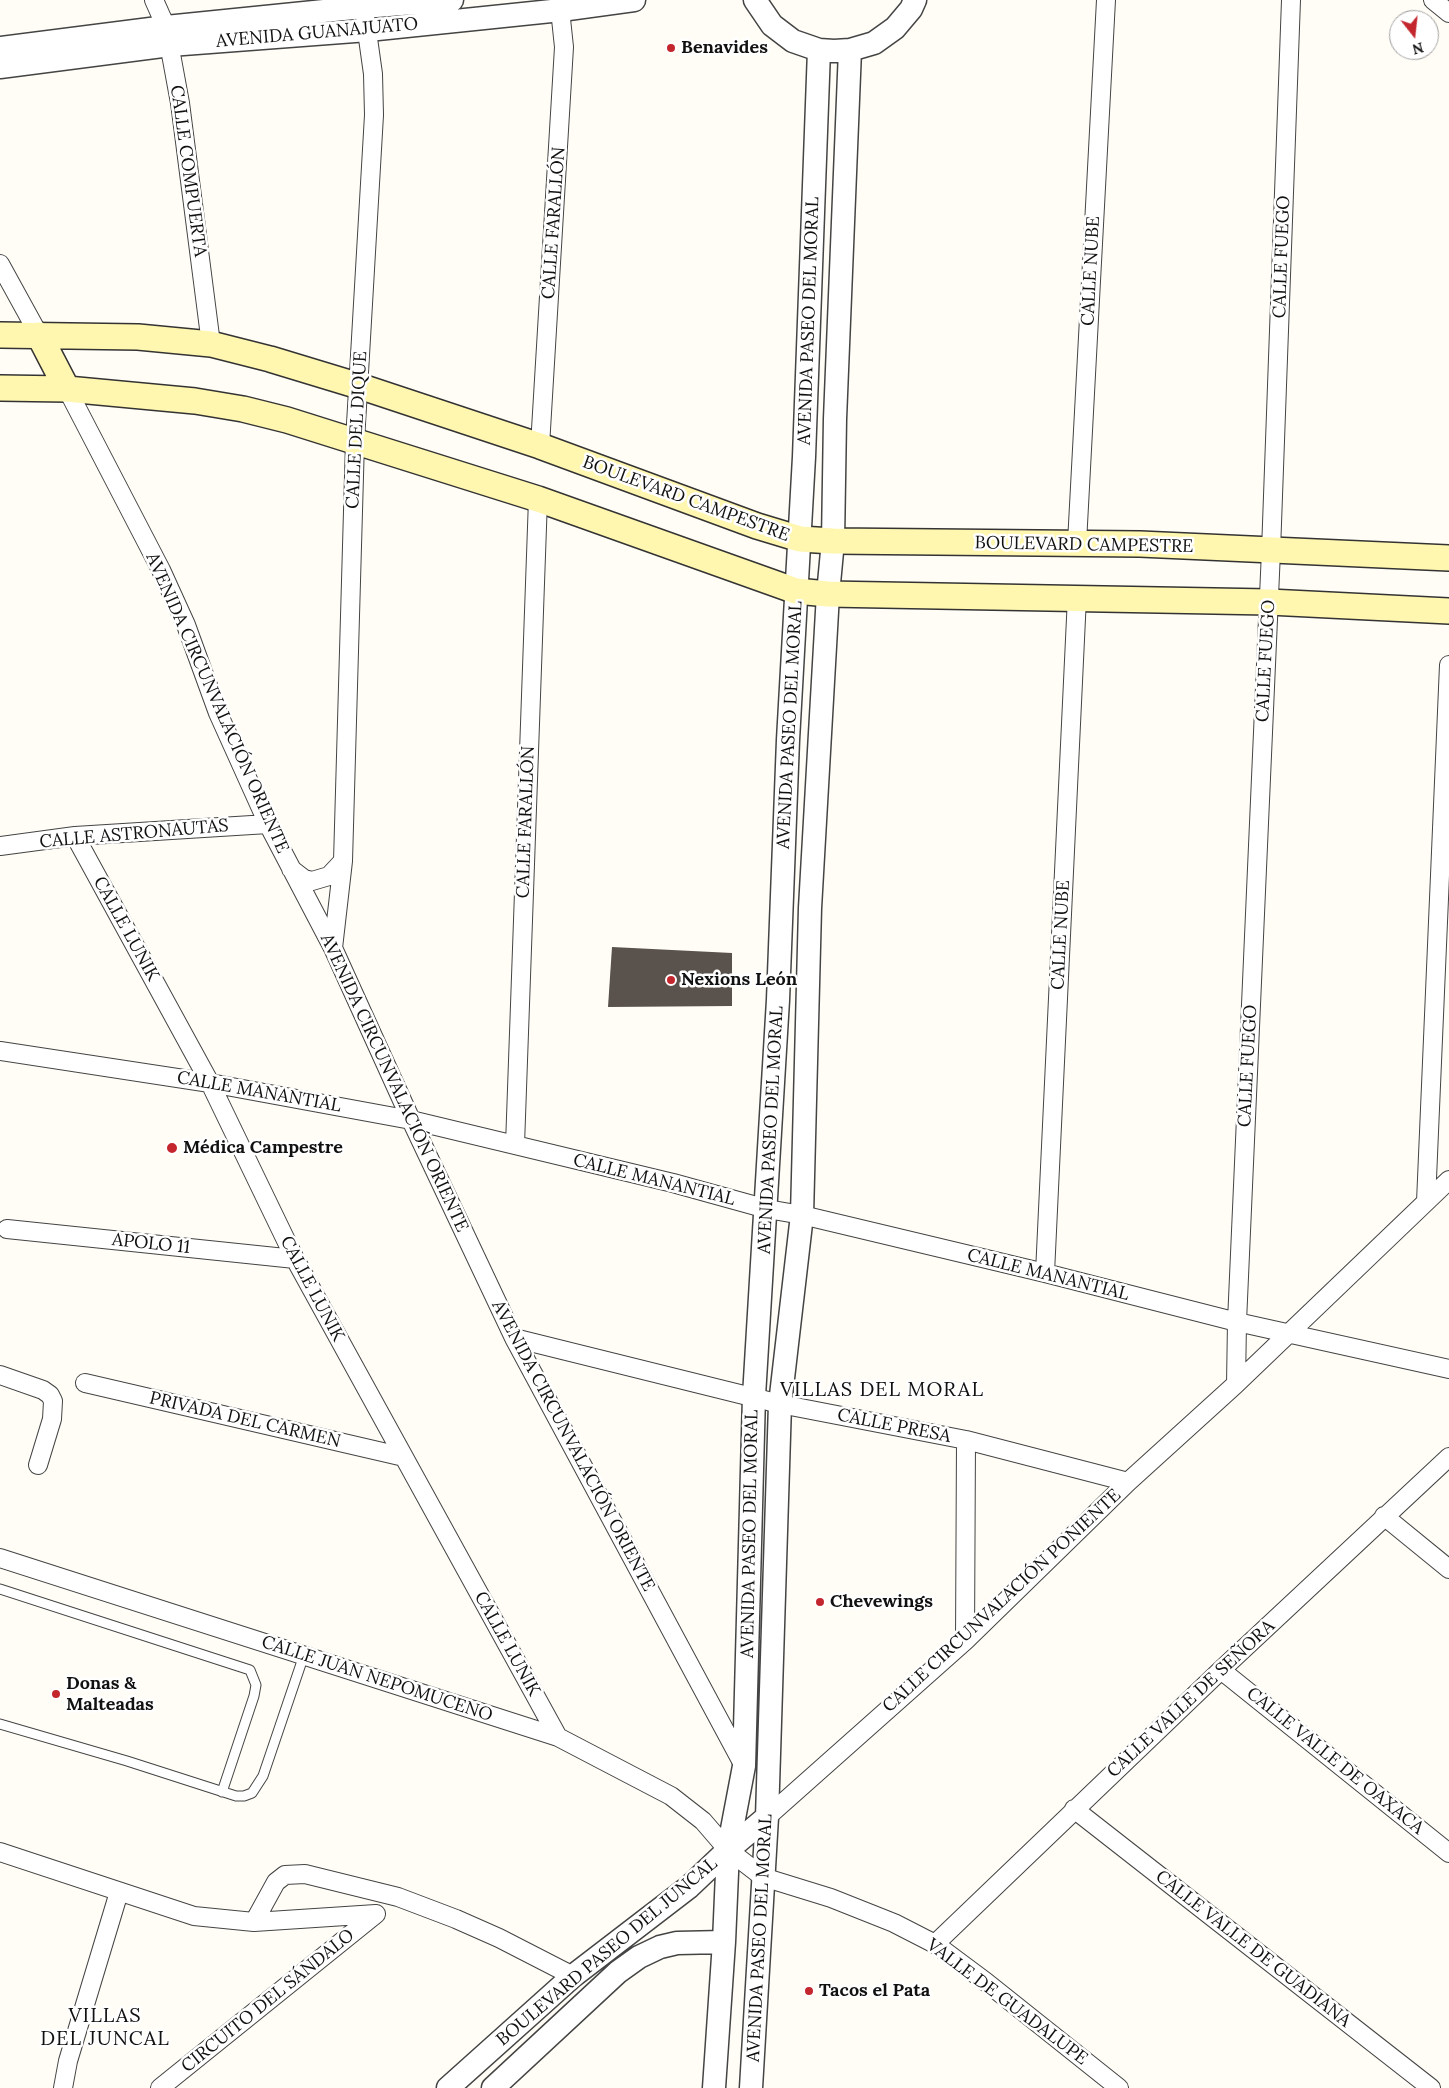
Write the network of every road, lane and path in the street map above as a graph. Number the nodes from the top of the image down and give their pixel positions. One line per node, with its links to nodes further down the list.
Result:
1 (154, 0): 13 (street, CALLE COMPUERTA)
2 (452, 0): 9 (street, AVENIDA GUANAJUATO)
3 (634, 0): 10 (street, AVENIDA GUANAJUATO)
4 (756, 0): 15 (street)
5 (915, 0): 16 (street)
6 (1106, 0): 30 (street, CALLE NUBE)
7 (1290, 0): 31 (street, CALLE FUEGO)
8 (1433, 0): 11 (street)
9 (362, 3): 12 (street, CALLE DEL DIQUE); 13 (street, AVENIDA GUANAJUATO)
10 (560, 5): 12 (street, AVENIDA GUANAJUATO); 26 (street, CALLE FARALLÓN)
11 (1449, 13)
12 (368, 30): 13 (street, AVENIDA GUANAJUATO); 22 (street, CALLE DEL DIQUE)
13 (168, 36): 14 (street, AVENIDA GUANAJUATO); 17 (street, AVENIDA GUANAJUATO); 21 (street, CALLE COMPUERTA)
14 (0, 48)
15 (819, 50): 16 (street); 28 (street, AVENIDA PASEO DEL MORAL)
16 (850, 50): 29 (street, AVENIDA PASEO DEL MORAL)
17 (0, 66)
18 (0, 264): 20 (street)
19 (0, 335): 20 (main road, BOULEVARD CAMPESTRE)
20 (39, 335): 21 (main road, BOULEVARD CAMPESTRE); 24 (main road)
21 (211, 344): 22 (main road, BOULEVARD CAMPESTRE)
22 (359, 386): 25 (street, CALLE DEL DIQUE); 26 (main road, BOULEVARD CAMPESTRE)
23 (0, 388): 24 (main road)
24 (66, 389): 25 (main road); 39 (street, AVENIDA CIRCUNVALACIÓN ORIENTE)
25 (356, 441): 27 (main road); 42 (street, CALLE DEL DIQUE)
26 (540, 446): 28 (main road, BOULEVARD CAMPESTRE)
27 (538, 499): 33 (main road); 48 (street, CALLE FARALLÓN)
28 (800, 539): 29 (main road, BOULEVARD CAMPESTRE); 33 (street, AVENIDA PASEO DEL MORAL)
29 (833, 541): 30 (main road, BOULEVARD CAMPESTRE); 34 (street, AVENIDA PASEO DEL MORAL)
30 (1077, 543): 31 (main road, BOULEVARD CAMPESTRE)
31 (1272, 551): 32 (main road, BOULEVARD CAMPESTRE); 36 (street, CALLE FUEGO)
32 (1449, 558)
33 (796, 592): 34 (main road); 51 (street, AVENIDA PASEO DEL MORAL)
34 (828, 594): 35 (main road); 52 (street, AVENIDA PASEO DEL MORAL)
35 (1077, 597): 36 (main road); 55 (street, CALLE NUBE)
36 (1269, 602): 37 (main road); 56 (street, CALLE FUEGO)
37 (1449, 611)
38 (1449, 665): 50 (street)
39 (268, 824): 40 (street, CALLE ASTRONAUTAS); 43 (street, AVENIDA CIRCUNVALACIÓN ORIENTE)
40 (75, 836): 41 (street, CALLE ASTRONAUTAS); 46 (street, CALLE LUNIK)
41 (0, 846)
42 (343, 862): 43 (street); 44 (street, CALLE DEL DIQUE)
43 (291, 869): 44 (street, AVENIDA CIRCUNVALACIÓN ORIENTE)
44 (333, 948): 47 (street, AVENIDA CIRCUNVALACIÓN ORIENTE)
45 (0, 1051): 46 (street, CALLE MANANTIAL)
46 (210, 1083): 47 (street, CALLE MANANTIAL); 54 (street, CALLE LUNIK)
47 (411, 1120): 48 (street, CALLE MANANTIAL); 58 (street, AVENIDA CIRCUNVALACIÓN ORIENTE)
48 (515, 1145): 51 (street, CALLE MANANTIAL)
49 (1449, 1180): 50 (street, CALLE CIRCUNVALACIÓN PONIENTE)
50 (1426, 1202): 57 (street, CALLE CIRCUNVALACIÓN PONIENTE)
51 (766, 1208): 52 (street, CALLE MANANTIAL); 63 (street, AVENIDA PASEO DEL MORAL)
52 (802, 1215): 55 (street, CALLE MANANTIAL); 64 (street, AVENIDA PASEO DEL MORAL)
53 (7, 1229): 54 (street, APOLO 11)
54 (295, 1259): 66 (street, CALLE LUNIK)
55 (1045, 1274): 56 (street, CALLE MANANTIAL)
56 (1237, 1322): 57 (street, CALLE MANANTIAL); 62 (street)
57 (1290, 1334): 59 (street, CALLE MANANTIAL); 62 (street, CALLE CIRCUNVALACIÓN PONIENTE)
58 (514, 1338): 63 (street, CALLE PRESA); 79 (street, AVENIDA CIRCUNVALACIÓN ORIENTE)
59 (1449, 1369)
60 (0, 1375): 68 (street)
61 (85, 1383): 66 (street, PRIVADA DEL CARMEN)
62 (1236, 1384): 69 (street, CALLE CIRCUNVALACIÓN PONIENTE)
63 (754, 1396): 64 (street, CALLE PRESA); 79 (street, AVENIDA PASEO DEL MORAL)
64 (780, 1404): 65 (street, CALLE PRESA); 82 (street, AVENIDA PASEO DEL MORAL)
65 (966, 1440): 69 (street, CALLE PRESA); 74 (street)
66 (404, 1457): 78 (street, CALLE LUNIK)
67 (1449, 1457): 70 (street, CALLE VALLE DE SEÑORA)
68 (38, 1465)
69 (1128, 1482): 74 (street, CALLE CIRCUNVALACIÓN PONIENTE)
70 (1384, 1516): 72 (street); 76 (street, CALLE VALLE DE SEÑORA)
71 (0, 1558): 75 (street, CALLE JUAN NEPOMUCENO)
72 (1449, 1569)
73 (0, 1589): 80 (lane)
74 (965, 1641): 82 (street, CALLE CIRCUNVALACIÓN PONIENTE)
75 (304, 1655): 78 (street, CALLE JUAN NEPOMUCENO); 80 (lane)
76 (1221, 1670): 81 (street, CALLE VALLE DE SEÑORA); 85 (street, CALLE VALLE DE OAXACA)
77 (0, 1724): 80 (lane)
78 (558, 1737): 83 (street, CALLE JUAN NEPOMUCENO)
79 (744, 1766): 83 (street, AVENIDA PASEO DEL MORAL)
80 (222, 1792)
81 (1074, 1809): 92 (street, CALLE VALLE DE SEÑORA); 101 (street, CALLE VALLE DE GUADIANA)
82 (767, 1817): 83 (street, BOULEVARD PASEO DEL JUNCAL); 86 (street, AVENIDA PASEO DEL MORAL)
83 (728, 1850): 86 (street, VALLE DE GUADALUPE); 91 (street, AVENIDA PASEO DEL MORAL); 93 (street, BOULEVARD PASEO DEL JUNCAL)
84 (0, 1852): 87 (street, CIRCUITO DEL SÁNDALO)
85 (1449, 1853)
86 (763, 1877): 92 (street, VALLE DE GUADALUPE); 99 (street, AVENIDA PASEO DEL MORAL)
87 (119, 1892): 90 (street, CIRCUITO DEL SÁNDALO); 94 (street)
88 (398, 1897): 89 (street, CIRCUITO DEL SÁNDALO); 90 (street); 93 (street)
89 (376, 1914): 90 (street, CIRCUITO DEL SÁNDALO); 95 (street, CIRCUITO DEL SÁNDALO)
90 (254, 1922)
91 (724, 1942): 97 (street, BOULEVARD PASEO DEL JUNCAL); 98 (street, AVENIDA PASEO DEL MORAL)
92 (935, 1944): 100 (street, VALLE DE GUADALUPE)
93 (573, 1976): 96 (street, BOULEVARD PASEO DEL JUNCAL)
94 (63, 2088)
95 (160, 2088)
96 (448, 2088)
97 (493, 2088)
98 (714, 2088)
99 (751, 2088)
100 (1118, 2088)
101 (1432, 2088)

